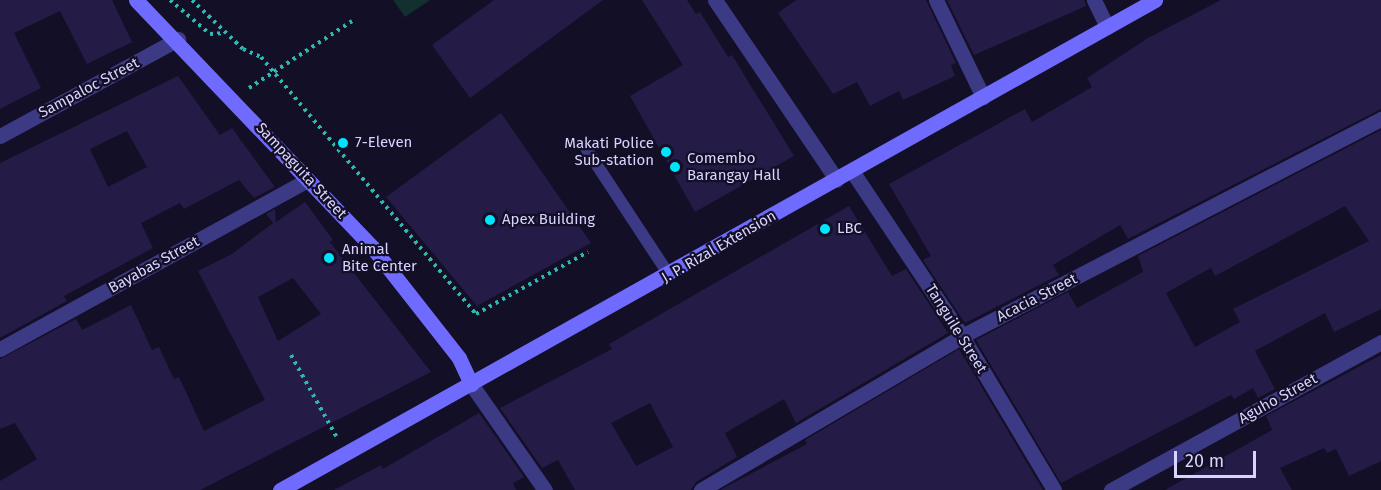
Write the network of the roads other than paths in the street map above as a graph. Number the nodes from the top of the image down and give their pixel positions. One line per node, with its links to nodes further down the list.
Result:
1 (136, 0): 7 (main road, Sampaguita Street)
2 (715, 0): 14 (street)
3 (936, 0): 8 (street)
4 (1094, 0): 6 (street)
5 (1155, 0): 6 (main road, J. P. Rizal Extension)
6 (1107, 27): 8 (main road, J. P. Rizal Extension)
7 (178, 39): 10 (street, Sampaloc Street); 13 (main road, Sampaguita Street)
8 (983, 97): 12 (main road, J. P. Rizal Extension)
9 (1381, 119): 16 (street, Acacia Street)
10 (0, 136)
11 (587, 150): 15 (lane)
12 (852, 171): 14 (main road, J. P. Rizal Extension); 16 (street, Tanguile Street)
13 (308, 180): 18 (street, Bayabas Street); 19 (main road, Sampaguita Street)
14 (837, 180): 15 (main road, J. P. Rizal Extension)
15 (669, 275): 19 (main road, J. P. Rizal Extension)
16 (962, 336): 22 (street, Acacia Street); 23 (street, Tanguile Street)
17 (1381, 342): 24 (street, Aguho Street)
18 (0, 350)
19 (471, 384): 20 (main road, J. P. Rizal Extension); 21 (street)
20 (280, 490)
21 (545, 490)
22 (701, 490)
23 (1054, 490)
24 (1111, 490)

